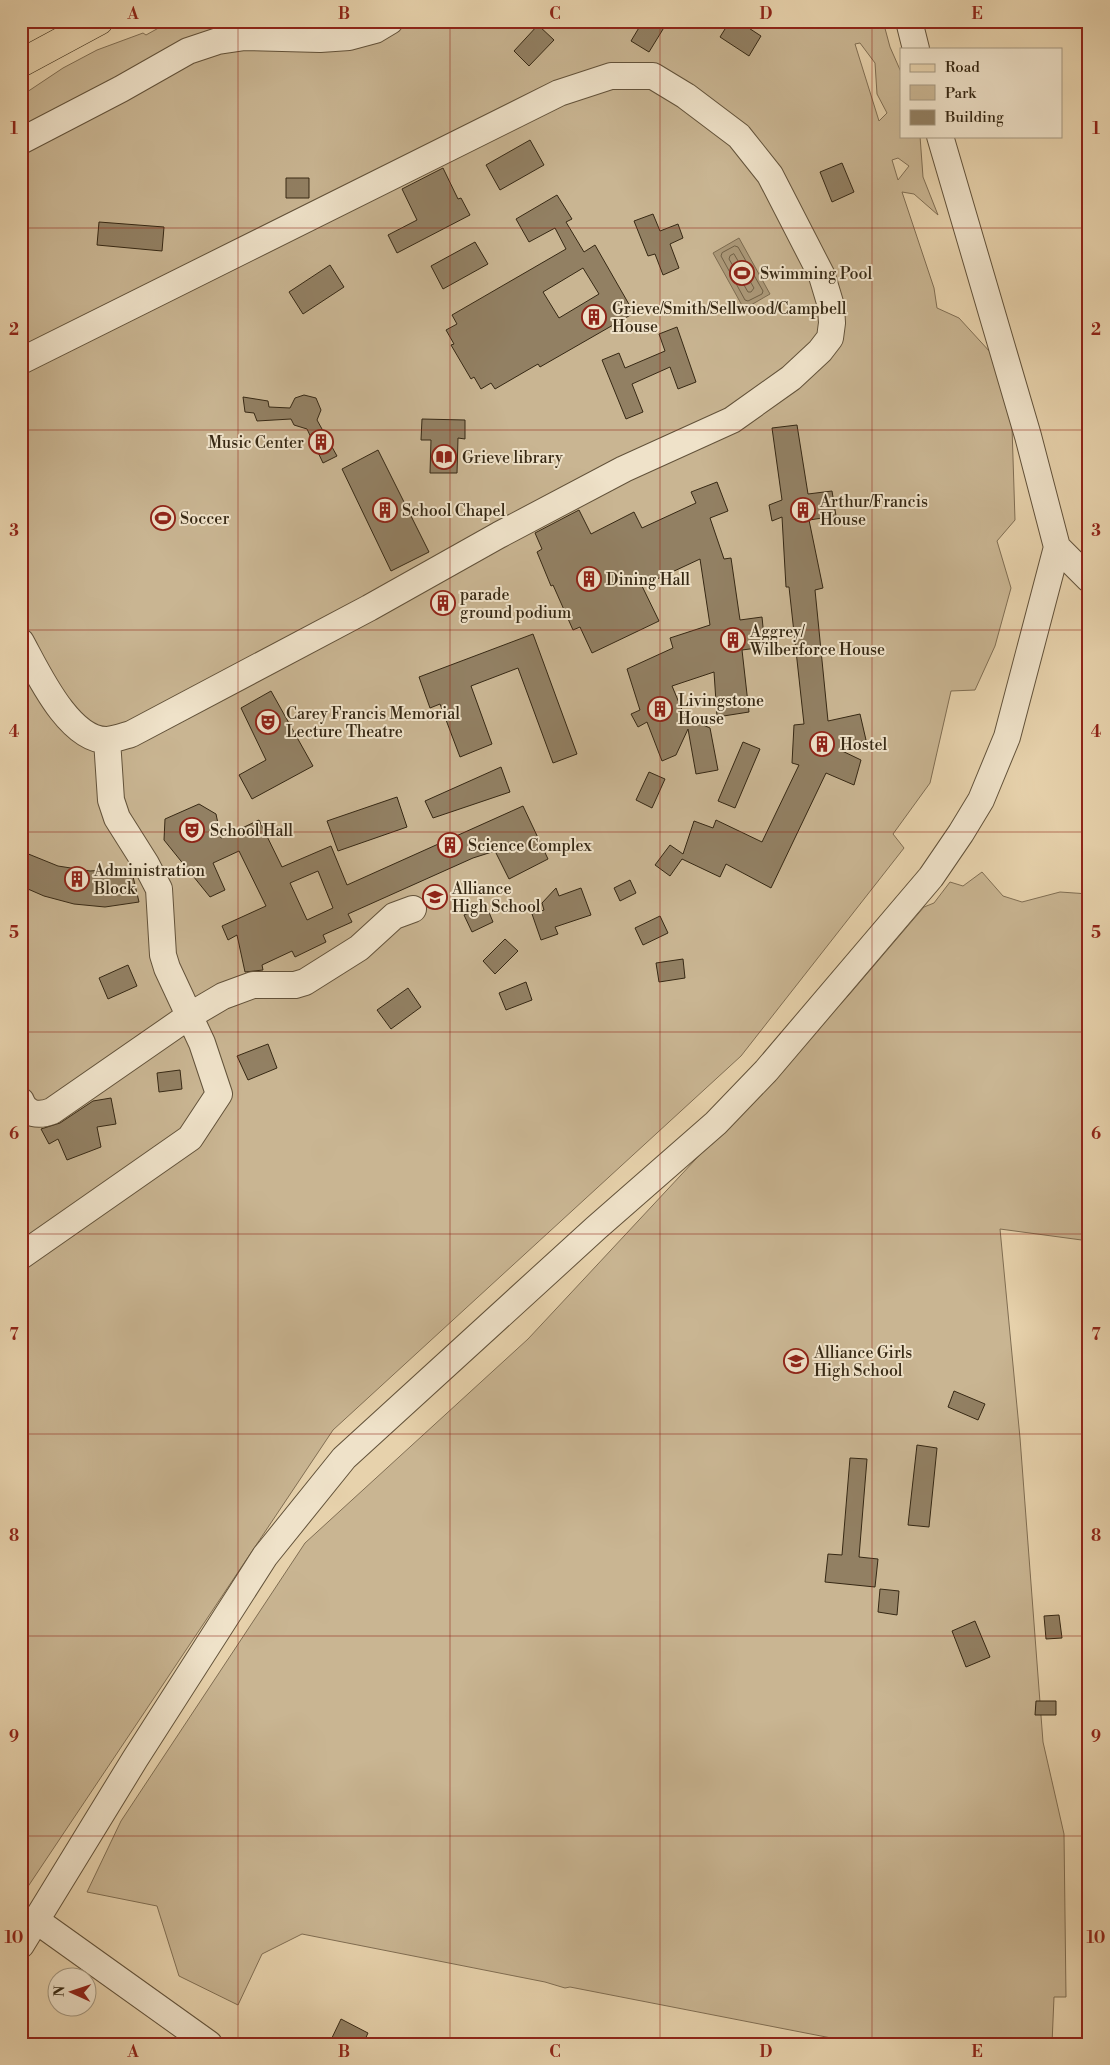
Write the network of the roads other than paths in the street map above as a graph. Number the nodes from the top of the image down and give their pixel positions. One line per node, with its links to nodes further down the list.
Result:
1 (99, 21): 5 (main road)
2 (390, 21): 7 (street)
3 (909, 21): 4 (street)
4 (916, 48)
5 (21, 63)
6 (941, 138): 9 (street)
7 (21, 141)
8 (21, 361): 12 (street)
9 (1057, 546): 10 (street); 17 (street)
10 (1089, 579)
11 (21, 642): 12 (street)
12 (108, 740): 14 (street)
13 (413, 909): 14 (street)
14 (189, 1016): 15 (street); 16 (street)
15 (21, 1101)
16 (21, 1256)
17 (37, 1921): 18 (street); 19 (street)
18 (21, 1945)
19 (209, 2044)

